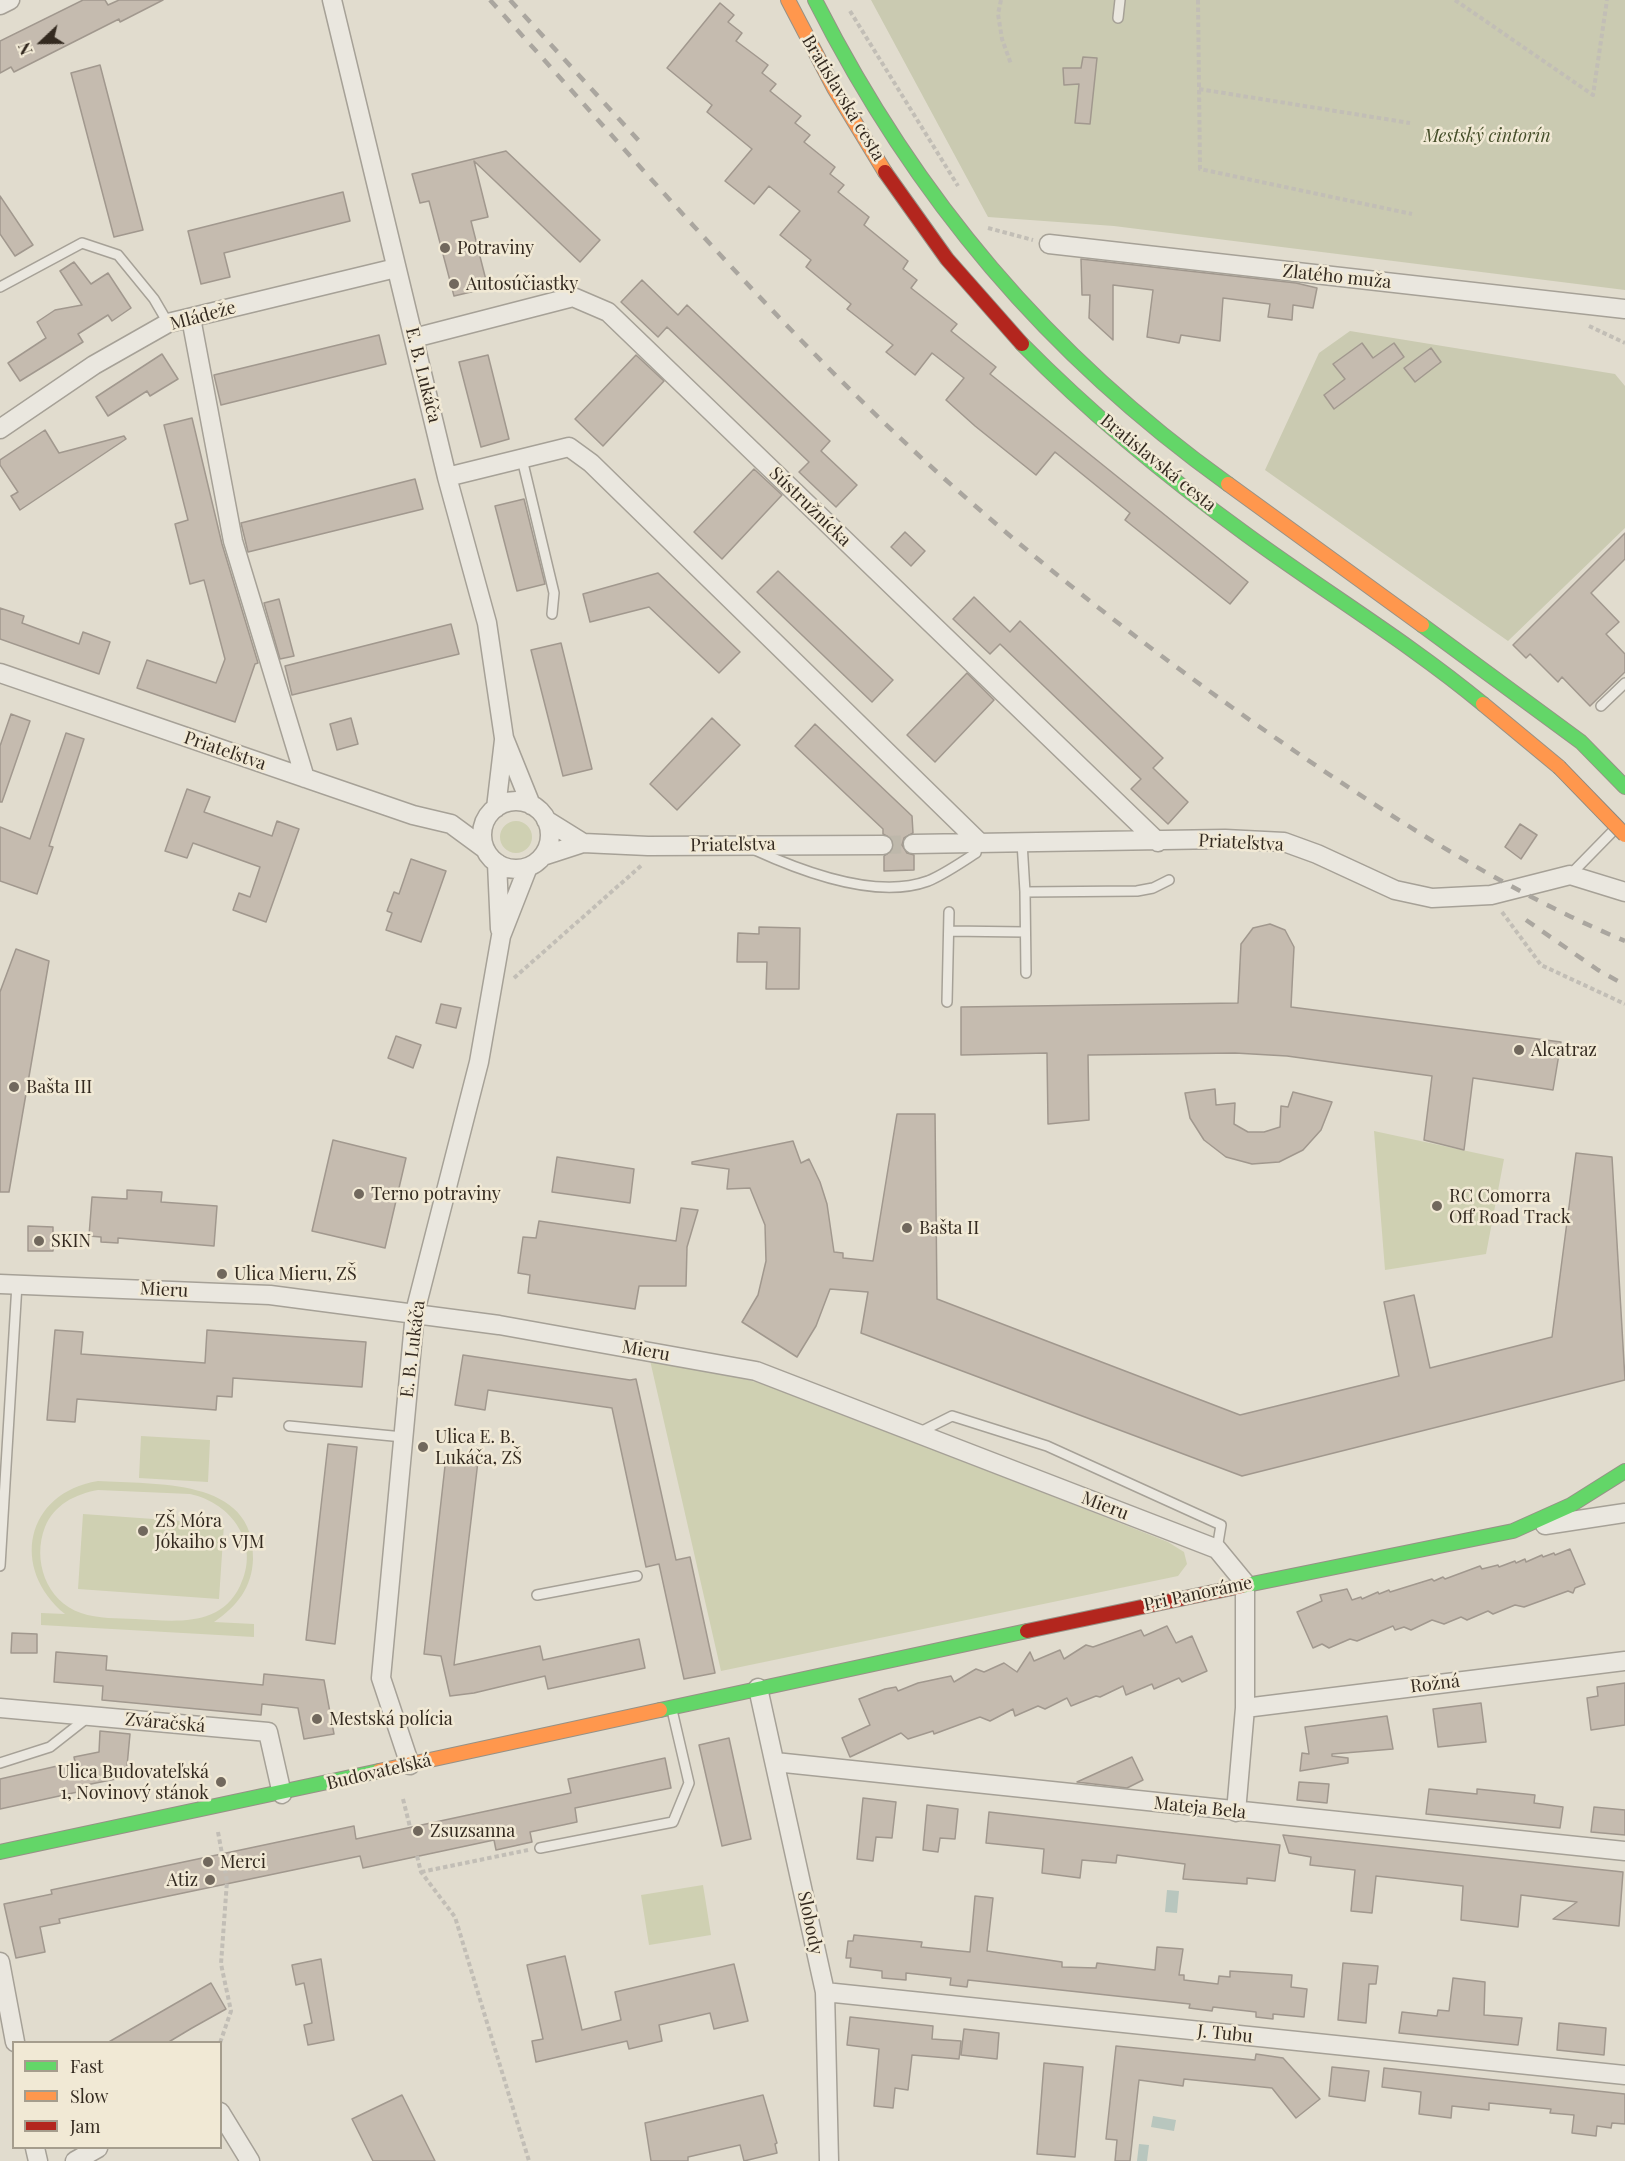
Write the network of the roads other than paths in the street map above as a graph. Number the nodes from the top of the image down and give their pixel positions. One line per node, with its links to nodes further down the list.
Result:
1 (10, 0): 6 (street)
2 (788, 0): 30 (main road, Bratislavská cesta, bridge)
3 (815, 0): 24 (main road, Bratislavská cesta)
4 (1120, 0): 7 (lane)
5 (330, 4): 9 (street, E. B. Lukáča)
6 (0, 5)
7 (1118, 18)
8 (1049, 244): 11 (street, Zlatého muža)
9 (396, 268): 12 (street, Mládeže); 14 (street, E. B. Lukáča)
10 (0, 287): 13 (lane)
11 (1625, 309)
12 (191, 318): 13 (street, Mládeže); 23 (street)
13 (168, 323): 15 (street, Mládeže)
14 (414, 338): 17 (street, E. B. Lukáča); 33 (street, Sústružnícka)
15 (0, 429)
16 (522, 459): 17 (street); 18 (lane); 31 (street)
17 (447, 477): 22 (street, E. B. Lukáča)
18 (552, 614)
19 (0, 673): 23 (street, Priateľstva)
20 (1625, 683): 21 (lane)
21 (1601, 706)
22 (504, 738): 25 (street, E. B. Lukáča); 26 (street, E. B. Lukáča)
23 (305, 778): 29 (street, Priateľstva)
24 (1625, 787)
25 (531, 805): 26 (street); 28 (street)
26 (494, 810): 29 (street, Priateľstva); 38 (street)
27 (1625, 819): 42 (lane)
28 (546, 820): 34 (street, Priateľstva); 39 (street)
29 (452, 824): 38 (street, Priateľstva)
30 (1625, 835)
31 (978, 842): 32 (street, Priateľstva); 35 (lane); 36 (street, Priateľstva)
32 (1022, 842): 33 (street, Priateľstva); 44 (lane)
33 (1158, 842): 42 (street, Priateľstva)
34 (583, 843): 35 (street, Priateľstva); 39 (street, Priateľstva)
35 (742, 844): 37 (street, Priateľstva)
36 (913, 844)
37 (884, 845)
38 (485, 849): 40 (street)
39 (543, 856): 41 (street)
40 (497, 863): 41 (street); 49 (street, E. B. Lukáča)
41 (528, 867): 49 (street, E. B. Lukáča)
42 (1570, 875): 45 (street)
43 (1169, 880): 44 (lane)
44 (1025, 892): 48 (lane)
45 (1625, 892)
46 (949, 912): 47 (lane)
47 (949, 931): 48 (lane); 51 (lane)
48 (1025, 932): 50 (lane)
49 (501, 936): 53 (street, E. B. Lukáča)
50 (1026, 974)
51 (947, 1002)
52 (9, 1284): 53 (street, Mieru); 61 (lane)
53 (415, 1312): 55 (street, Mieru); 56 (street, E. B. Lukáča)
54 (289, 1426): 56 (lane)
55 (918, 1433): 60 (street, Mieru); 60 (lane)
56 (403, 1437): 73 (street, E. B. Lukáča)
57 (1625, 1471): 59 (main road, Pri Panoráme)
58 (1625, 1513): 59 (street)
59 (1513, 1531): 63 (main road, Pri Panoráme)
60 (1217, 1549): 63 (street, Mieru)
61 (0, 1566)
62 (637, 1576): 64 (lane)
63 (1245, 1583): 66 (main road, Pri Panoráme); 69 (street)
64 (537, 1595)
65 (1625, 1660): 69 (street, Rožná)
66 (758, 1688): 67 (main road, Budovateľská); 71 (street, Slobody)
67 (671, 1707): 73 (main road, Budovateľská); 76 (lane)
68 (0, 1708): 70 (street, Zváračská)
69 (1245, 1708): 75 (street)
70 (88, 1716): 72 (lane); 74 (street, Zváračská)
71 (775, 1762): 75 (street, Mateja Bela); 80 (street, Slobody)
72 (0, 1763)
73 (410, 1766): 74 (main road, Budovateľská)
74 (282, 1794): 78 (main road, Budovateľská)
75 (1236, 1812): 77 (street, Mateja Bela)
76 (540, 1848)
77 (1625, 1851)
78 (0, 1852)
79 (0, 1962): 81 (street)
80 (825, 1992): 82 (street, J. Tubu); 87 (street, Slobody)
81 (15, 2041)
82 (1625, 2075)
83 (222, 2115): 86 (street)
84 (97, 2149): 85 (street)
85 (75, 2161)
86 (250, 2161)
87 (829, 2161)

